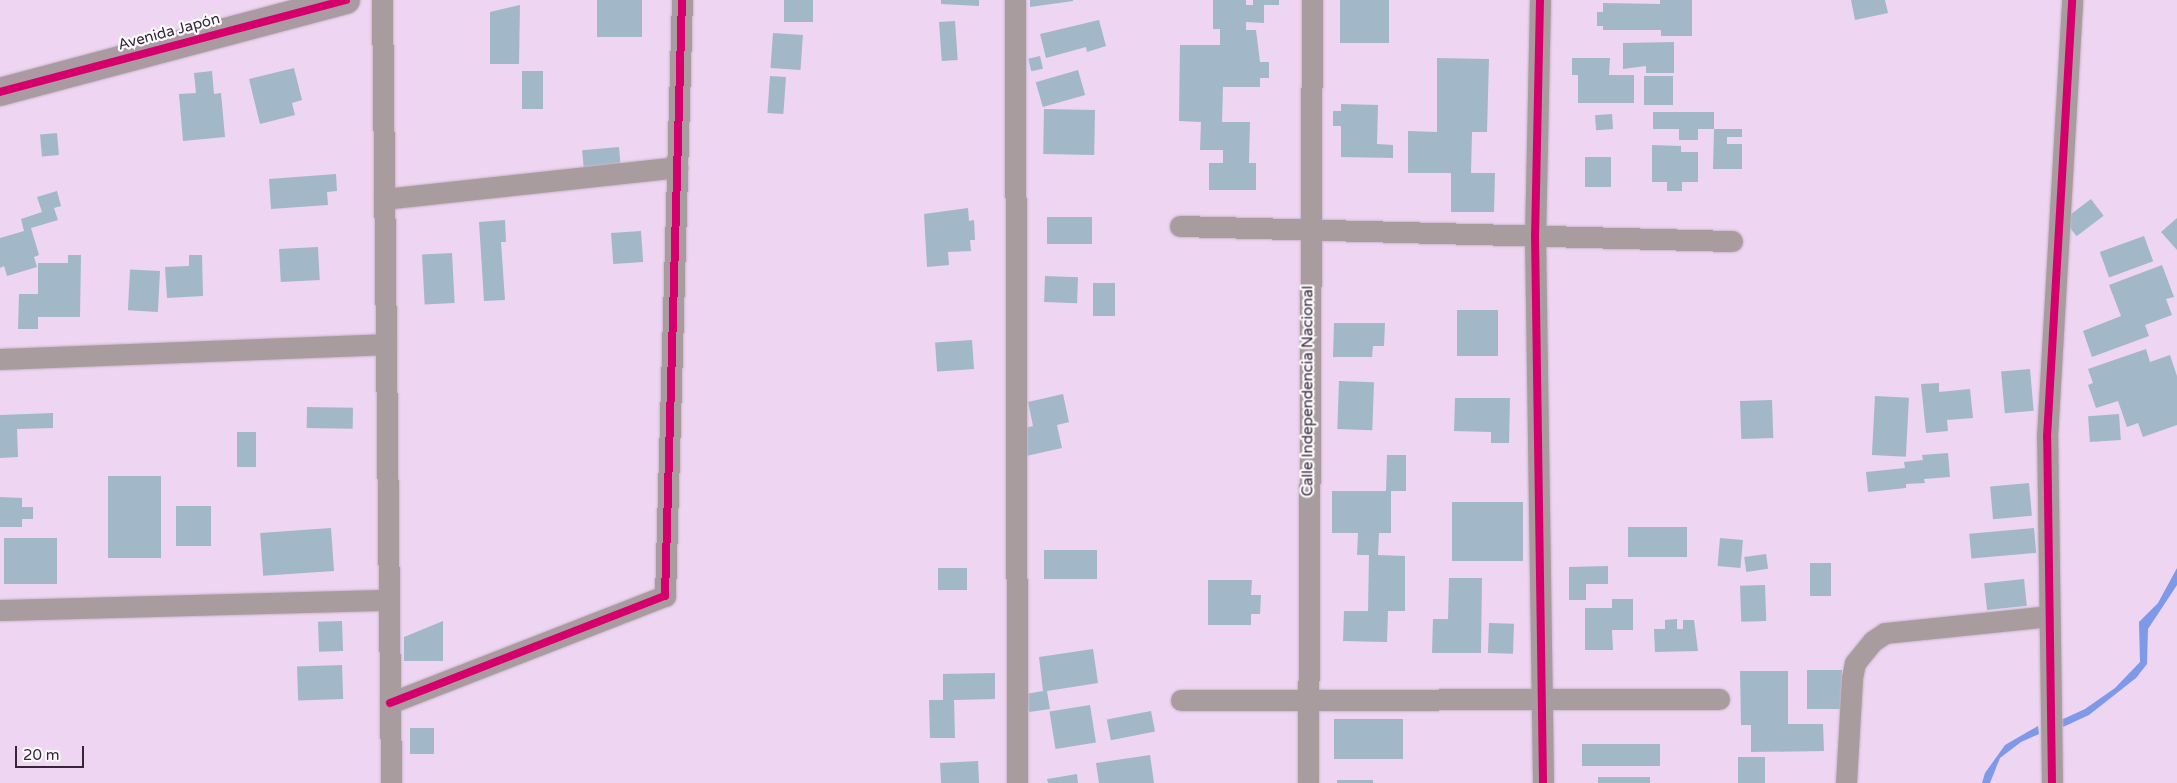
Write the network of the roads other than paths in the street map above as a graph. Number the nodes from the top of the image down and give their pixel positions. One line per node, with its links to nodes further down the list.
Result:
1 (346, 0): 8 (street, Avenida Japón)
2 (382, 0): 10 (street)
3 (682, 0): 9 (street)
4 (1015, 0): 26 (street)
5 (1312, 0): 12 (street, Calle Independencia Nacional)
6 (1540, 0): 13 (street)
7 (2072, 0): 19 (street)
8 (0, 92)
9 (677, 167): 10 (street); 24 (street)
10 (384, 199): 15 (street)
11 (1180, 226): 12 (street)
12 (1308, 229): 13 (street); 22 (street, Calle Independencia Nacional)
13 (1535, 235): 14 (street); 23 (street)
14 (1732, 241)
15 (386, 344): 16 (street); 17 (street)
16 (0, 359)
17 (389, 600): 18 (street); 24 (street)
18 (0, 610)
19 (2049, 616): 29 (street); 30 (street)
20 (1719, 699): 23 (street)
21 (1181, 700): 22 (street)
22 (1308, 700): 23 (street); 27 (street, Calle Independencia Nacional)
23 (1543, 700): 28 (street)
24 (390, 703): 25 (street)
25 (391, 783)
26 (1017, 783)
27 (1308, 783)
28 (1543, 783)
29 (1846, 783)
30 (2052, 783)

